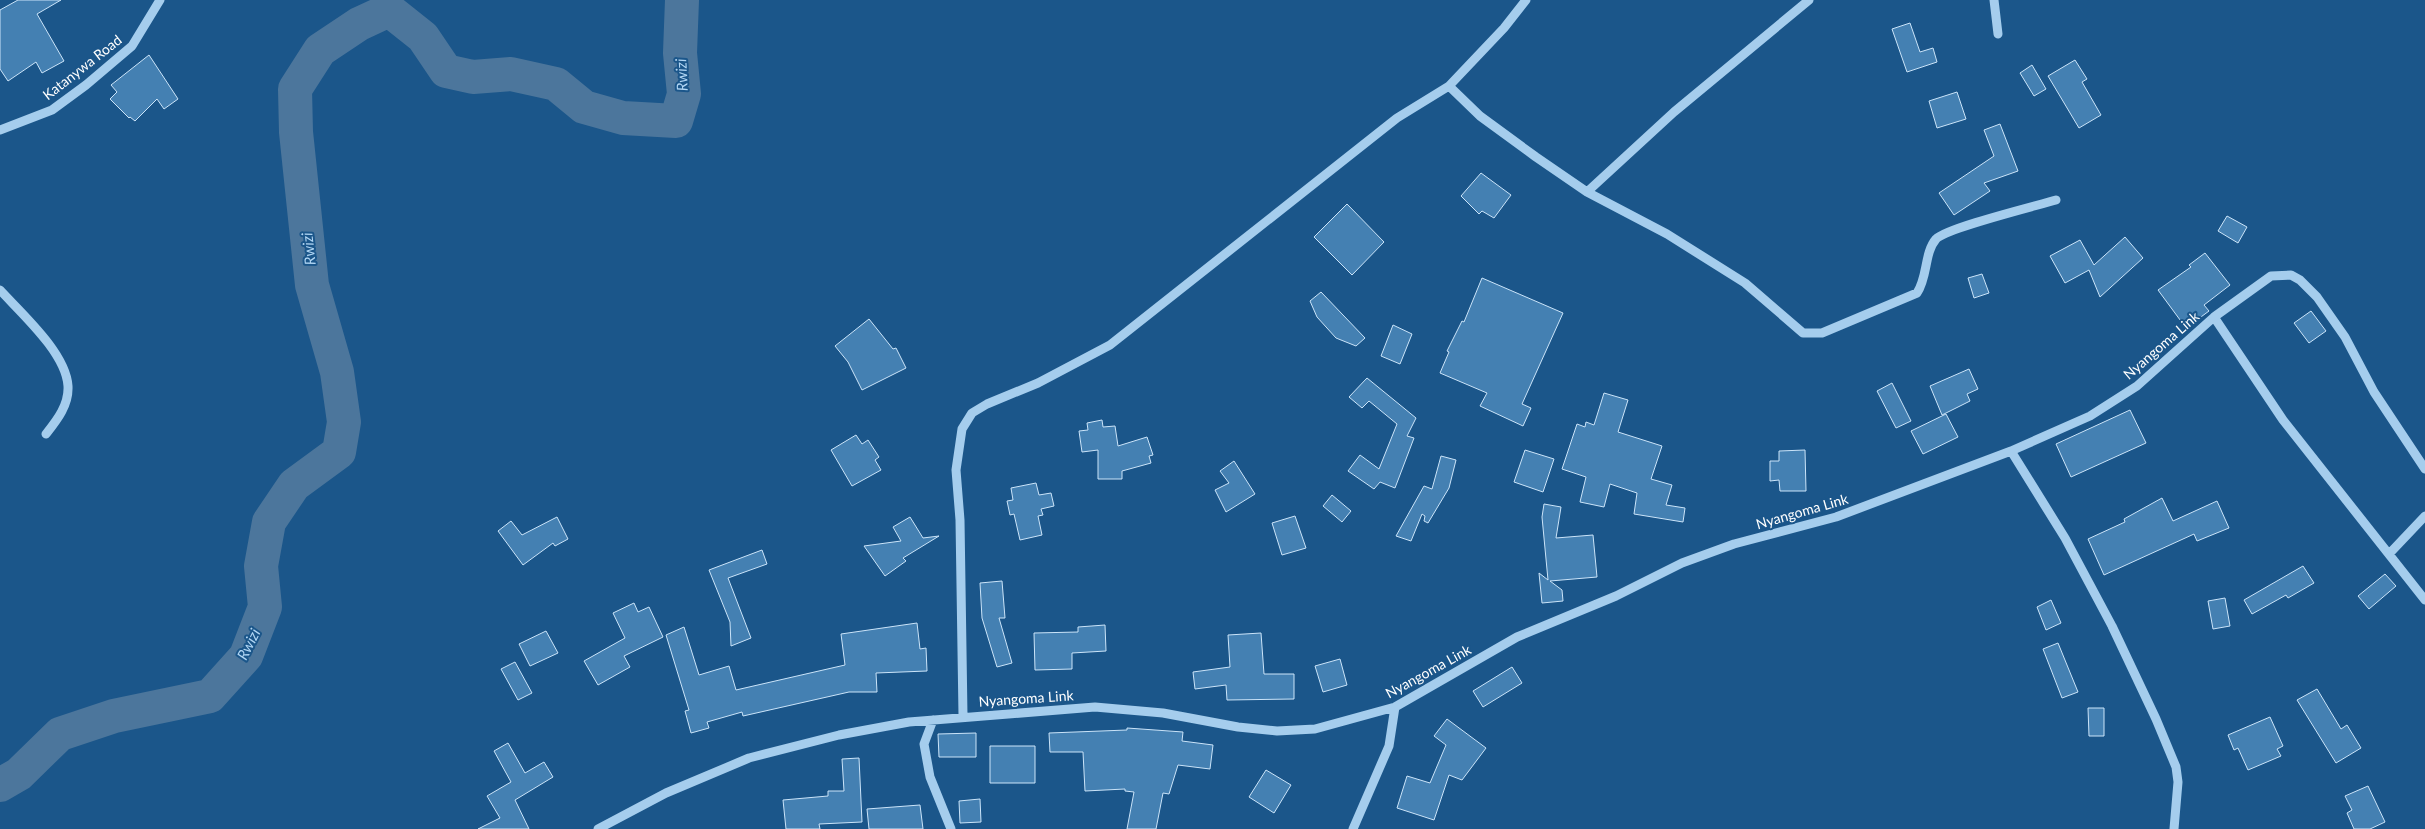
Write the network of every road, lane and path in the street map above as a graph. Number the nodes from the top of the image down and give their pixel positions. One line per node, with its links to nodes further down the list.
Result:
1 (160, 0): 7 (street, Katanywa Road)
2 (1526, 0): 6 (street)
3 (1809, 0): 8 (street)
4 (1994, 0): 5 (street)
5 (1998, 34)
6 (1449, 86): 8 (street); 19 (street)
7 (0, 130)
8 (1587, 192): 9 (street)
9 (2056, 200)
10 (0, 290): 12 (street)
11 (2214, 317): 13 (street, Nyangoma Link); 14 (street, Nyangoma Link); 16 (street)
12 (46, 434)
13 (2011, 451): 18 (street, Nyangoma Link); 24 (street)
14 (2425, 469)
15 (2425, 516): 16 (street)
16 (2389, 554): 17 (street)
17 (2425, 600)
18 (1395, 707): 19 (street, Nyangoma Link); 23 (street)
19 (963, 716): 20 (street, Nyangoma Link)
20 (933, 720): 21 (street, Nyangoma Link); 22 (street)
21 (598, 829)
22 (951, 829)
23 (1353, 829)
24 (2174, 829)

